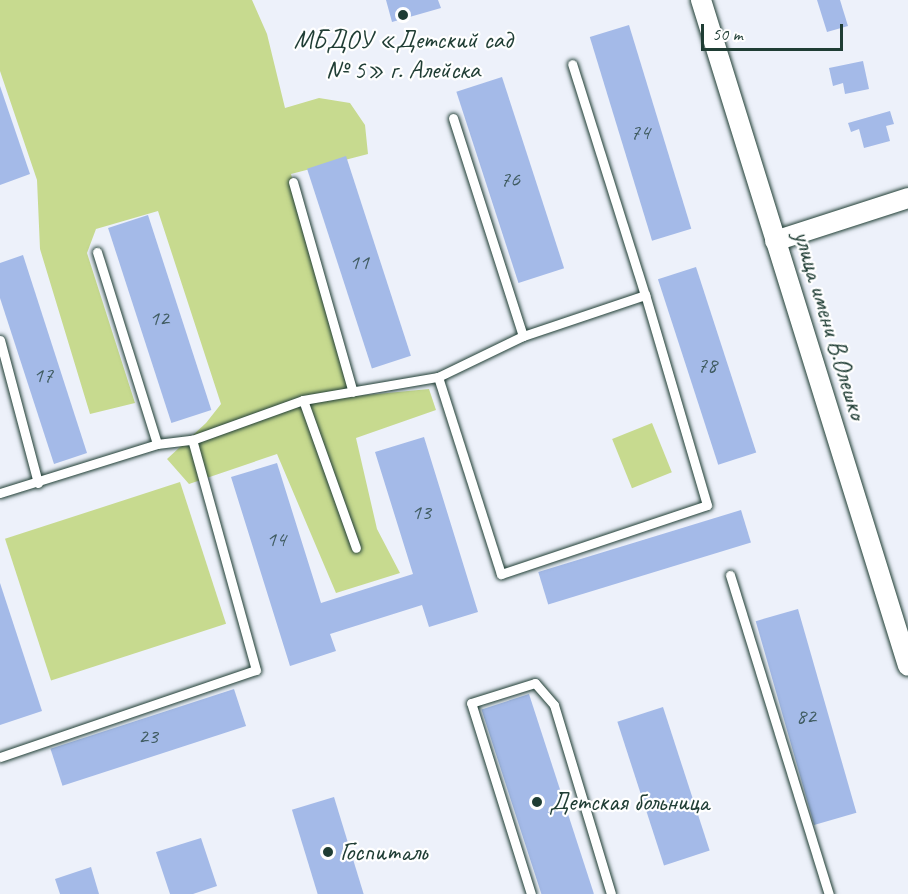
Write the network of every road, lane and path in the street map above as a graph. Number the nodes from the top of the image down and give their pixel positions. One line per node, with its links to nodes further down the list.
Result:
1 (701, 0): 6 (street, улица имени В.Олешко)
2 (572, 64): 8 (lane)
3 (453, 118): 9 (lane)
4 (293, 182): 12 (lane)
5 (908, 198): 6 (street)
6 (775, 241): 20 (street, улица имени В.Олешко)
7 (97, 252): 15 (lane)
8 (645, 295): 9 (lane); 11 (lane)
9 (522, 336): 11 (lane)
10 (0, 340): 16 (lane)
11 (438, 377): 12 (lane)
12 (353, 392): 13 (lane)
13 (303, 400): 14 (lane); 18 (lane)
14 (192, 440): 15 (lane); 22 (lane)
15 (157, 444): 16 (lane)
16 (38, 483): 17 (lane)
17 (0, 493)
18 (356, 548)
19 (730, 575): 25 (lane)
20 (903, 630): 21 (street, улица имени В.Олешко)
21 (908, 666)
22 (0, 757)
23 (531, 894): 24 (lane)
24 (611, 894)
25 (829, 894)

